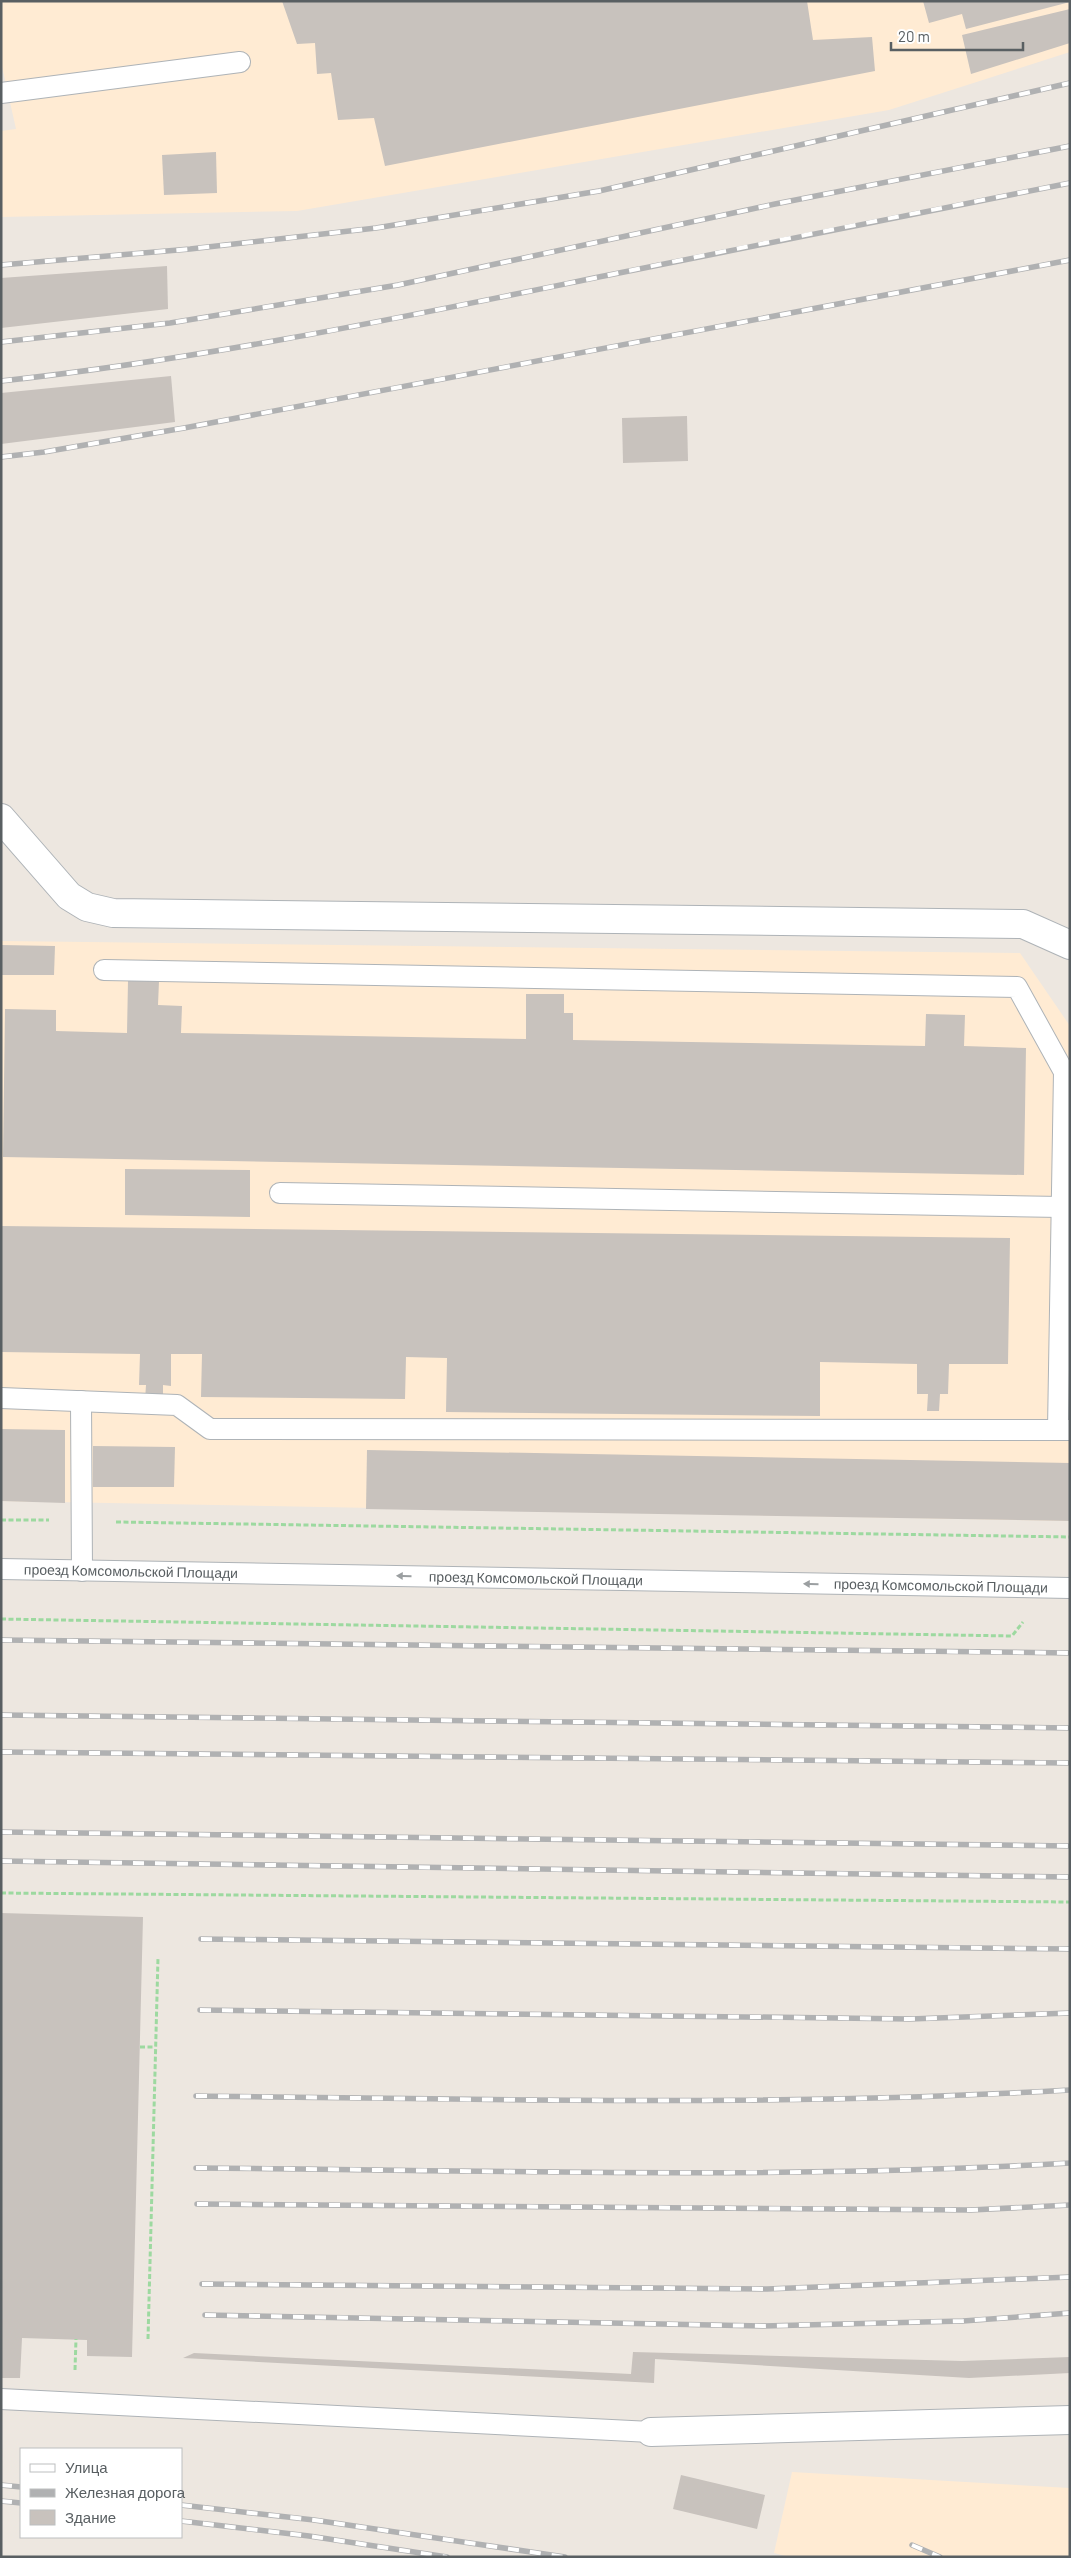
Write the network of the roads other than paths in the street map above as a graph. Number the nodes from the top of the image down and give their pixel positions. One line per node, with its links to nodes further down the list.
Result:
1 (240, 62): 2 (lane)
2 (1, 93)
3 (1, 818): 4 (street)
4 (1070, 945)
5 (104, 970): 7 (lane)
6 (280, 1193): 7 (lane)
7 (1061, 1207): 10 (lane)
8 (1, 1398): 9 (lane)
9 (81, 1401): 10 (lane); 12 (lane)
10 (1064, 1430)
11 (1, 1569): 12 (lane, проезд Комсомольской Площади)
12 (82, 1571): 13 (lane, проезд Комсомольской Площади, one-way to 12)
13 (1070, 1588)
14 (1, 2399): 16 (lane)
15 (1070, 2420): 16 (street)
16 (651, 2432)

